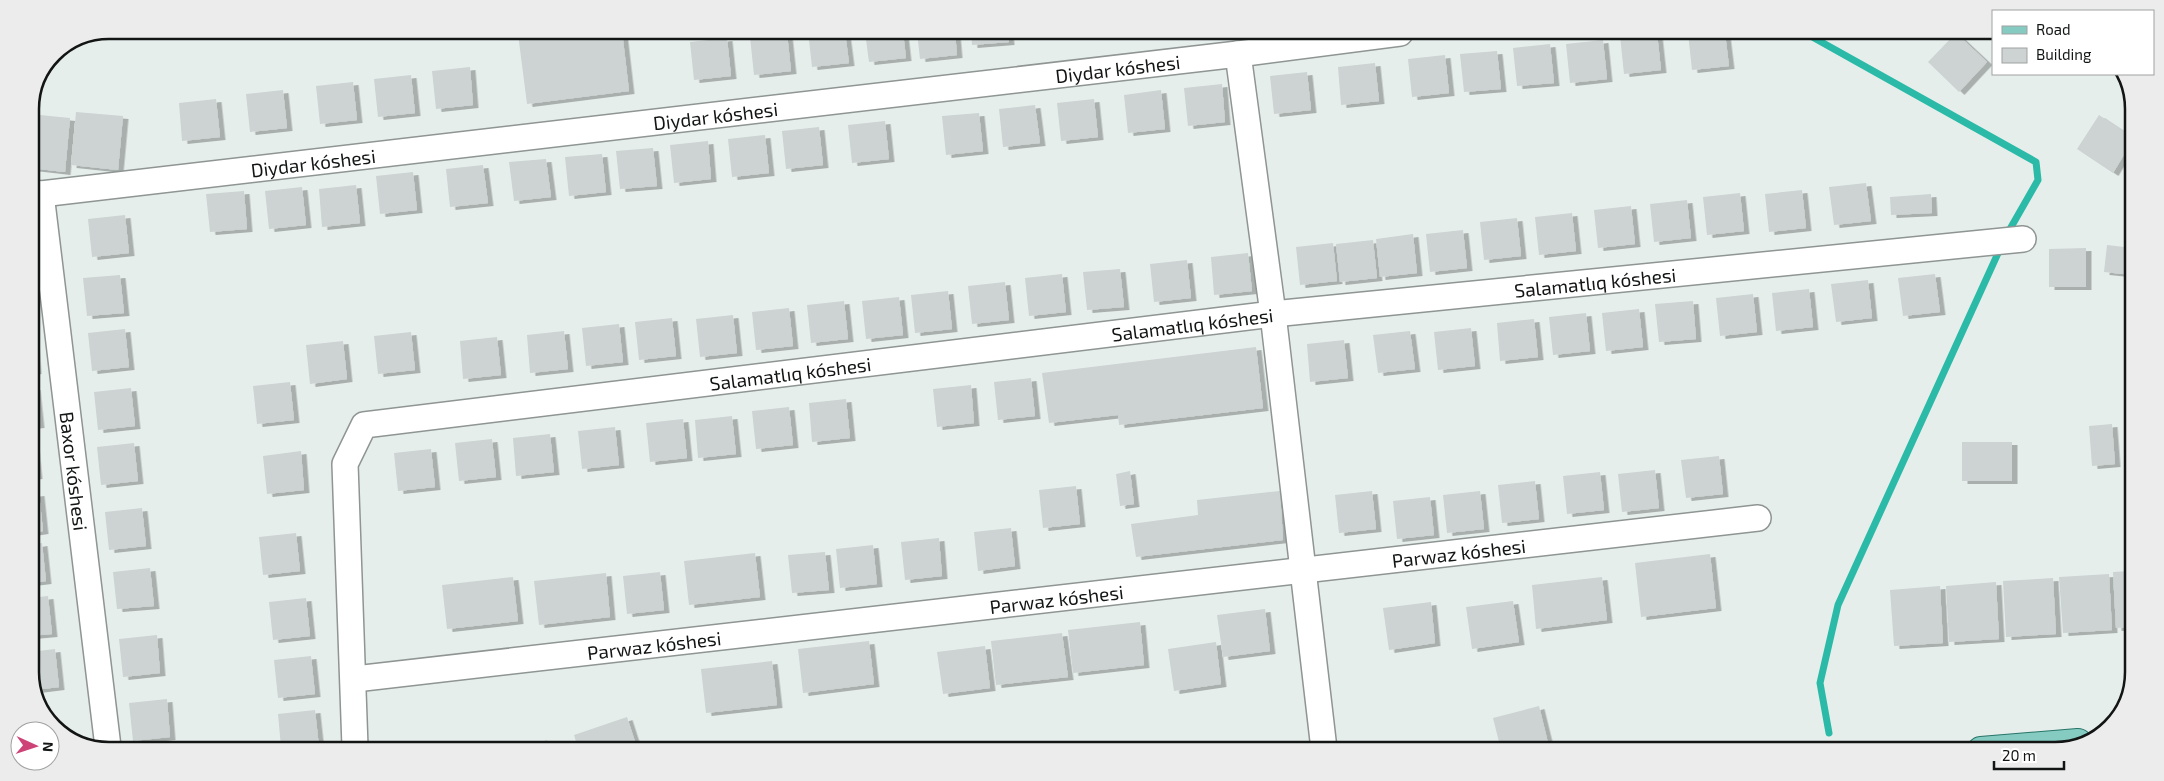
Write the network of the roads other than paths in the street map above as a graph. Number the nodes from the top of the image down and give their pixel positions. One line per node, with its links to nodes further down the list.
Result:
1 (1354, 39): 2 (street, Diydar kóshesi)
2 (1238, 54): 3 (street, Diydar kóshesi); 6 (street)
3 (39, 194)
4 (39, 224): 10 (street, Baxor kóshesi)
5 (2023, 238): 6 (street, Salamatlıq kóshesi)
6 (1273, 314): 8 (street); 9 (street, Salamatlıq kóshesi)
7 (1758, 518): 8 (street, Parwaz kóshesi)
8 (1303, 569): 9 (street, Parwaz kóshesi); 12 (street)
9 (355, 679): 11 (street)
10 (107, 742)
11 (355, 742)
12 (1323, 742)

